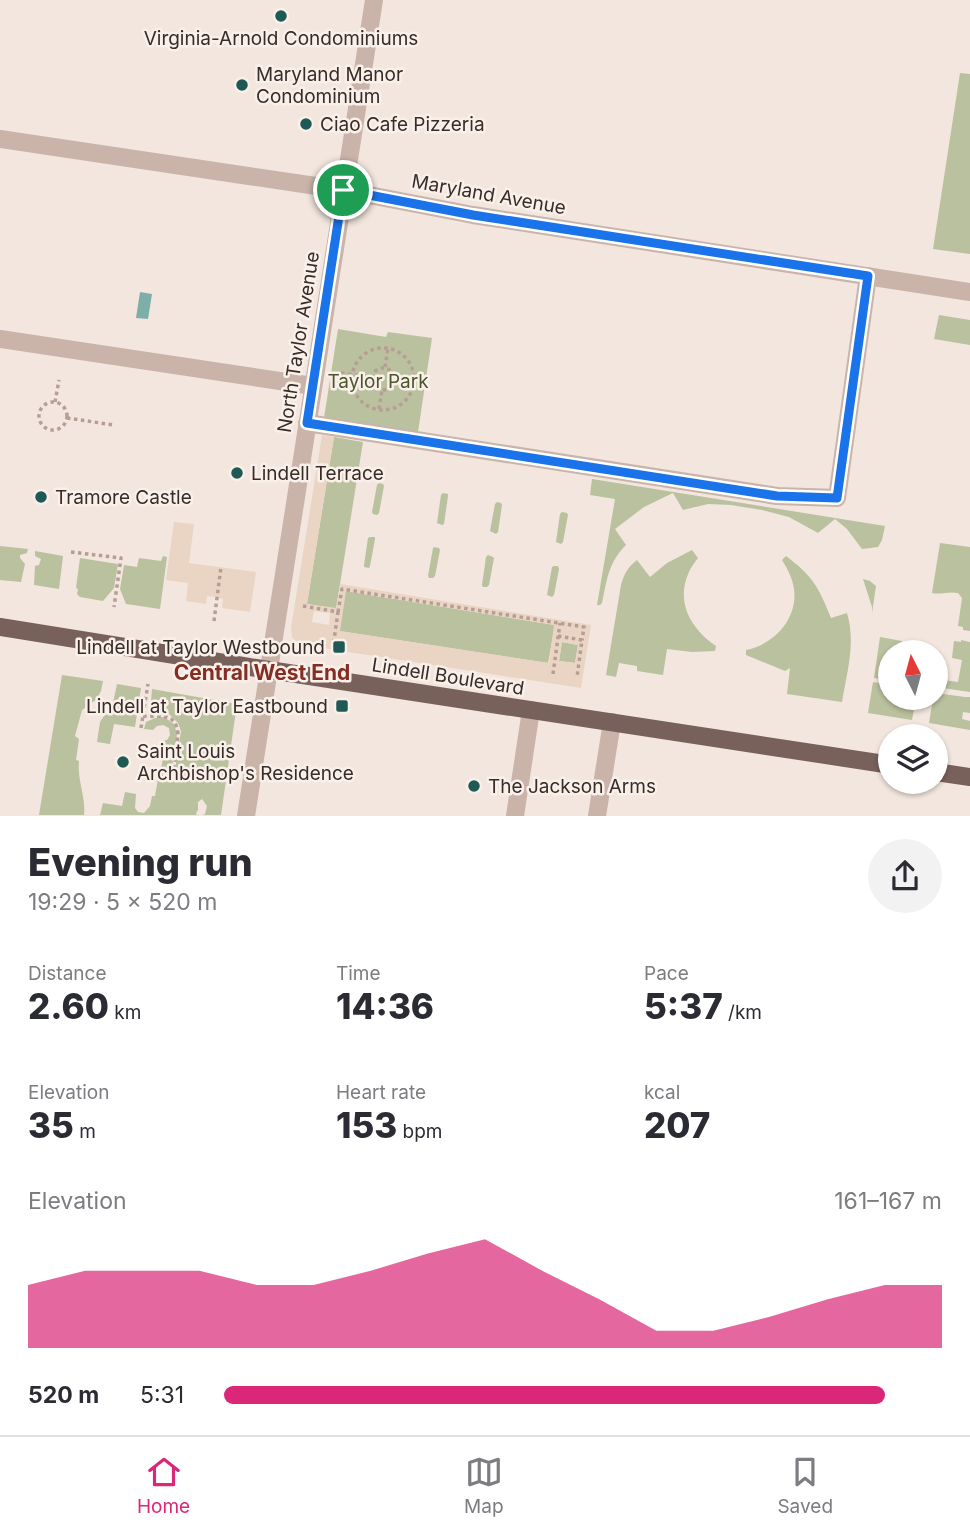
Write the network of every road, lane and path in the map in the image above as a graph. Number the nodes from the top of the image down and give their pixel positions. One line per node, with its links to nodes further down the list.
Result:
1 (374, 0): 3 (street, North Taylor Avenue)
2 (0, 139): 3 (street, Maryland Avenue)
3 (343, 190): 4 (street, Maryland Avenue); 15 (street, North Taylor Avenue)
4 (868, 276): 5 (street, Maryland Avenue); 20 (street)
5 (970, 292)
6 (0, 339): 15 (street)
7 (388, 348): 8 (path); 10 (path); 14 (path)
8 (385, 368): 11 (path); 13 (path)
9 (341, 373): 10 (path)
10 (353, 374): 11 (path); 18 (path)
11 (372, 377): 16 (path)
12 (59, 380): 17 (path)
13 (394, 381): 14 (path); 16 (path)
14 (414, 384): 18 (path)
15 (313, 386): 20 (street, North Taylor Avenue)
16 (382, 390): 18 (path)
17 (55, 402): 19 (path); 19 (path)
18 (379, 410)
19 (67, 418): 21 (path)
20 (307, 423): 33 (street, North Taylor Avenue)
21 (114, 425)
22 (71, 552): 25 (path)
23 (220, 567): 27 (path)
24 (303, 606): 26 (path)
25 (114, 607)
26 (338, 612): 28 (path); 31 (path)
27 (214, 621)
28 (560, 623): 30 (path); 32 (path)
29 (0, 627): 33 (main road, Lindell Boulevard)
30 (558, 636): 32 (path); 34 (path)
31 (334, 640)
32 (582, 640): 35 (path)
33 (269, 670): 37 (main road, Lindell Boulevard); 45 (street, North Taylor Avenue)
34 (553, 674)
35 (576, 677)
36 (148, 684): 38 (path)
37 (531, 710): 39 (main road, Lindell Boulevard); 46 (street)
38 (143, 716): 40 (path); 43 (path)
39 (612, 722): 41 (main road, Lindell Boulevard); 47 (street)
40 (141, 728)
41 (878, 763)
42 (948, 774): 44 (main road)
43 (157, 776)
44 (970, 778)
45 (246, 816)
46 (515, 816)
47 (597, 816)

